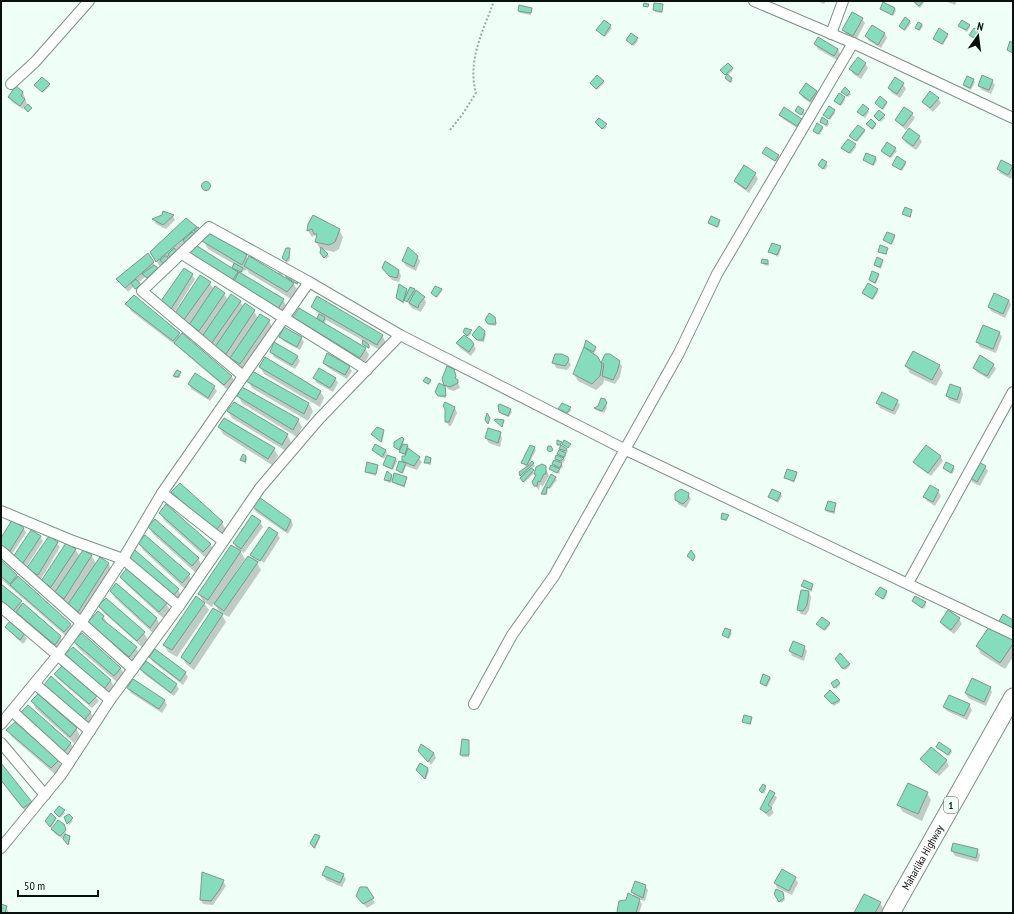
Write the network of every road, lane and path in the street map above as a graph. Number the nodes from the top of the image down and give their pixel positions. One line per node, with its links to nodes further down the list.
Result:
1 (89, 1): 7 (street)
2 (494, 1): 9 (path)
3 (754, 1): 5 (street)
4 (844, 1): 5 (street)
5 (831, 34): 6 (street)
6 (852, 43): 8 (street); 17 (street)
7 (11, 84)
8 (1013, 118)
9 (450, 130)
10 (182, 254): 11 (street); 12 (street); 15 (street)
11 (309, 282): 12 (street); 13 (street)
12 (286, 318): 14 (street); 15 (street)
13 (400, 335): 14 (street); 17 (street)
14 (367, 370): 20 (street)
15 (243, 376): 18 (street)
16 (1013, 392): 23 (street)
17 (624, 449): 23 (street); 33 (street)
18 (162, 493): 20 (street); 22 (street)
19 (1, 511): 22 (street)
20 (223, 541): 24 (street)
21 (1, 551): 26 (street)
22 (123, 559): 24 (street); 26 (street)
23 (908, 583): 27 (street)
24 (180, 606): 29 (street)
25 (1, 607): 28 (street)
26 (81, 623): 28 (street); 29 (street)
27 (1013, 634)
28 (57, 656): 30 (street); 32 (street)
29 (133, 669): 32 (street)
30 (35, 684): 34 (street); 36 (street)
31 (1013, 697): 41 (highway, Maharlika Highway / 1)
32 (110, 700): 36 (street)
33 (474, 704)
34 (12, 711): 35 (street); 38 (street)
35 (1, 724)
36 (90, 731): 38 (street)
37 (1, 743): 39 (street)
38 (69, 763): 39 (street)
39 (45, 795): 40 (street)
40 (1, 848)
41 (891, 913)

